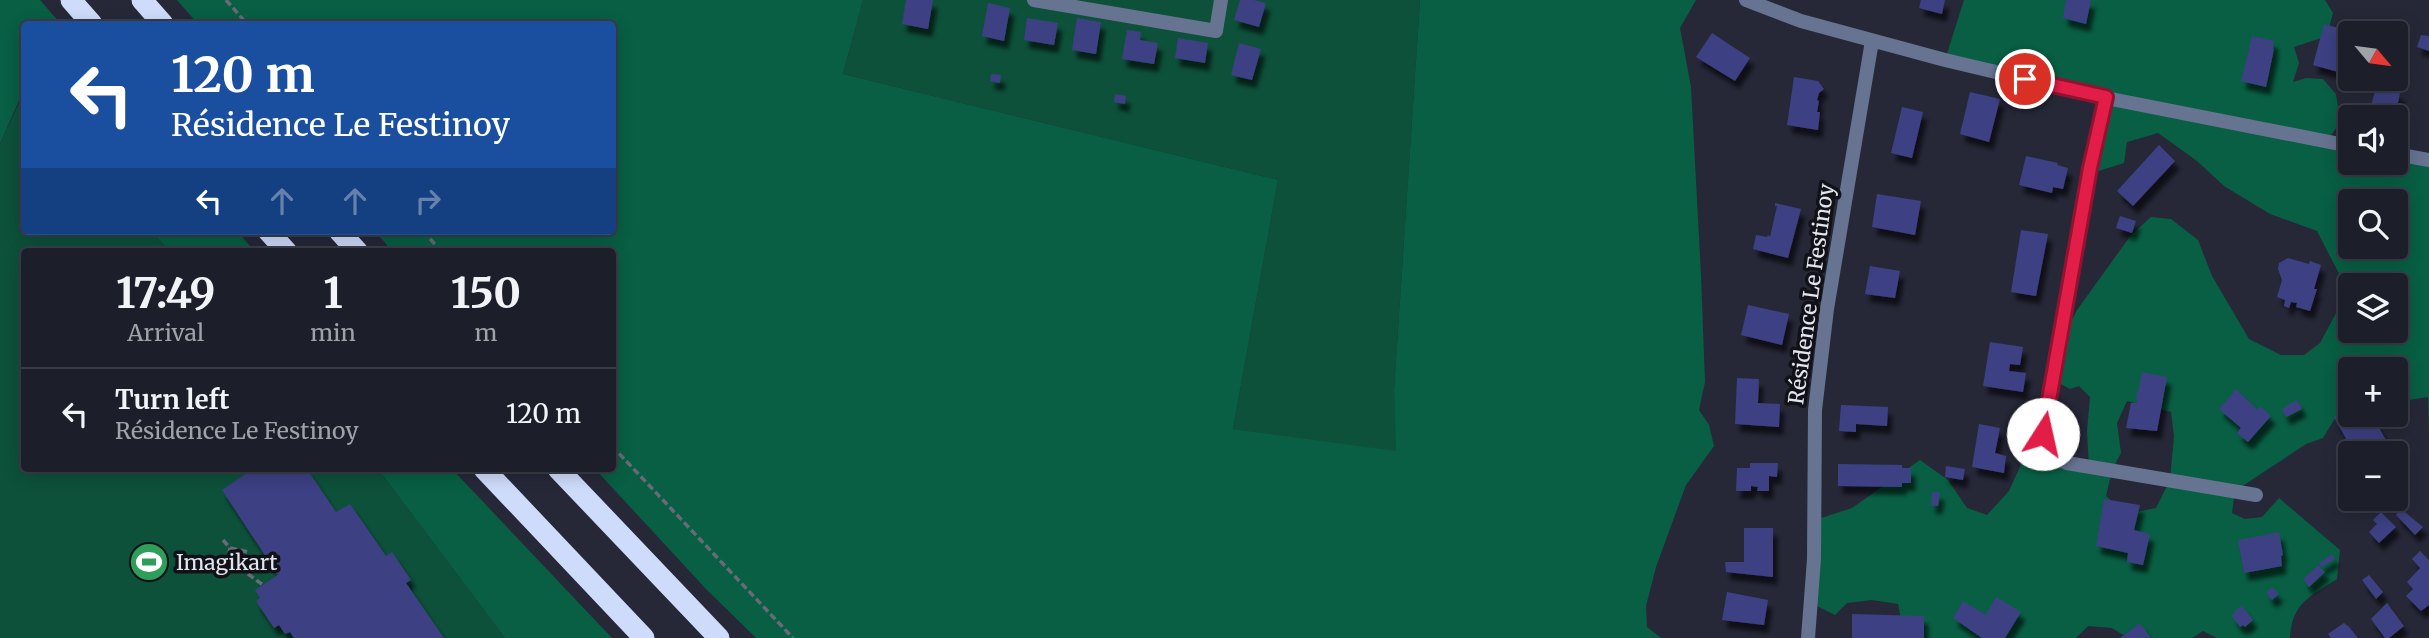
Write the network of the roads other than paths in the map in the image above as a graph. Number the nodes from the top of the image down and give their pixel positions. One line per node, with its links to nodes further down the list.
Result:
1 (71, 0): 6 (highway)
2 (142, 0): 7 (highway)
3 (1034, 0): 4 (street)
4 (1221, 0)
5 (1746, 0): 8 (street)
6 (89, 21)
7 (160, 21)
8 (1872, 41): 9 (street); 22 (street, Résidence Le Festinoy)
9 (2106, 97): 10 (street); 19 (street)
10 (2338, 144)
11 (2408, 156): 12 (street)
12 (2429, 160)
13 (272, 235): 15 (highway)
14 (343, 235): 16 (highway)
15 (283, 248)
16 (354, 248)
17 (487, 472): 20 (highway)
18 (561, 472): 21 (highway)
19 (2256, 495)
20 (644, 638)
21 (719, 638)
22 (1808, 638)

